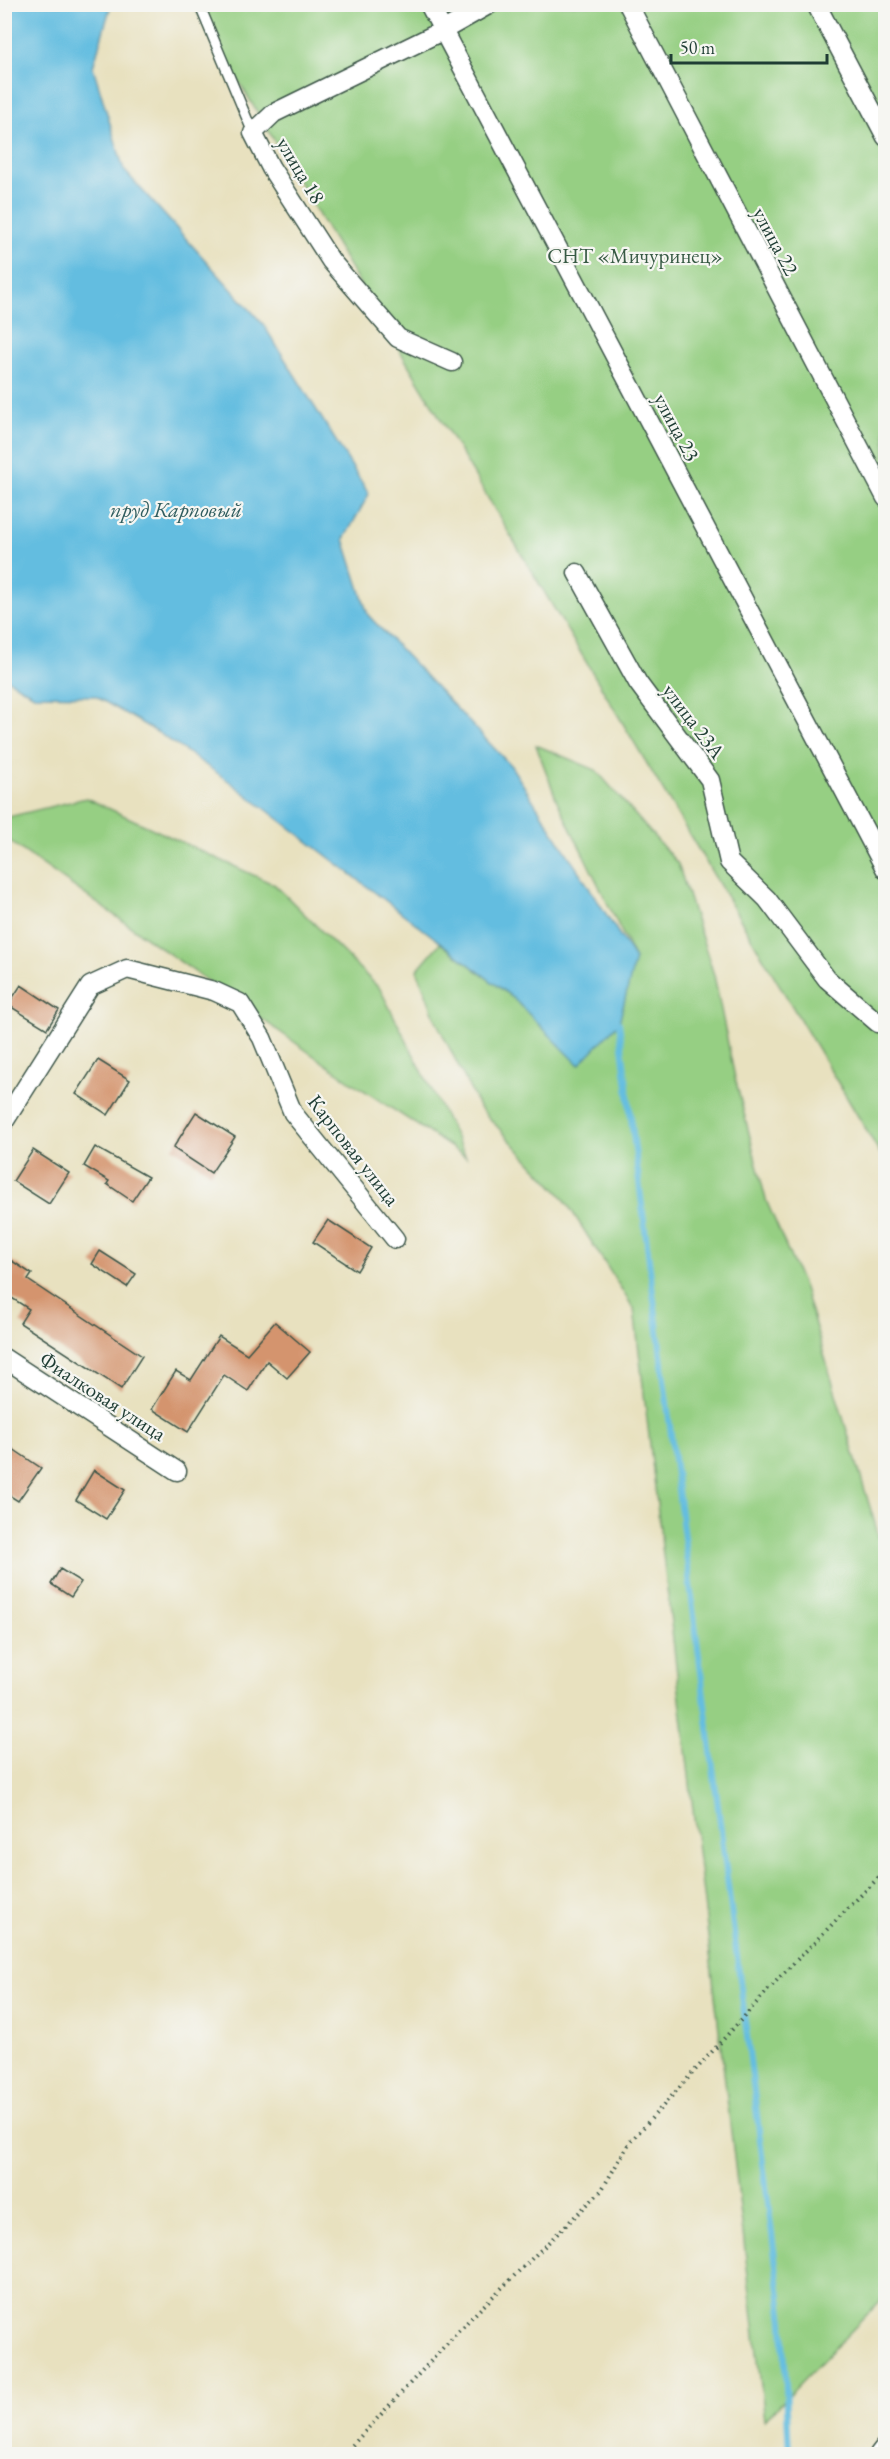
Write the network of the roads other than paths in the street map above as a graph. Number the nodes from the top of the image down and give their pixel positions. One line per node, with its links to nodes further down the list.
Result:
1 (199, 4): 7 (lane)
2 (429, 4): 6 (street, улица 23)
3 (490, 4): 6 (street, улица 18)
4 (628, 4): 10 (street, улица 22)
5 (816, 4): 8 (street)
6 (442, 31): 7 (street, улица 18); 12 (street, улица 23)
7 (253, 133): 9 (street, улица 18)
8 (885, 137)
9 (452, 362)
10 (885, 498)
11 (577, 573): 13 (street, улица 23А)
12 (885, 870)
13 (885, 1019)
14 (4, 1122): 15 (street, Карповая улица)
15 (395, 1239)
16 (4, 1358): 17 (street, Фиалковая улица)
17 (177, 1471)
18 (885, 2445): 19 (street)
19 (879, 2454)

